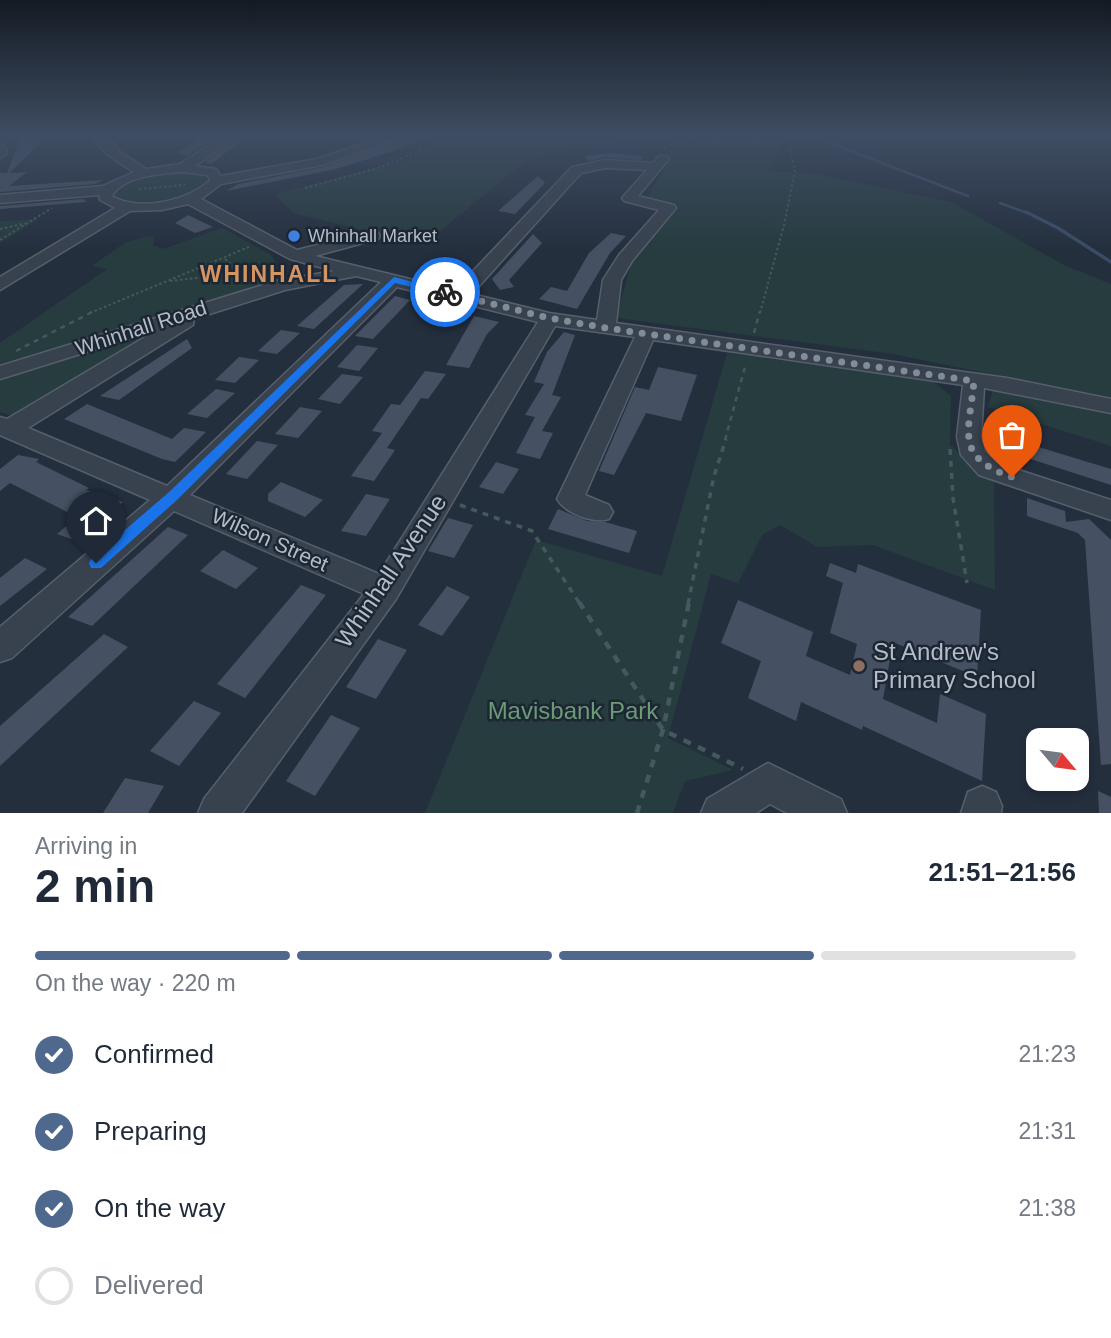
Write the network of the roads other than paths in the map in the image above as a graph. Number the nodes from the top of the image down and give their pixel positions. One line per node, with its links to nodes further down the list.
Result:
1 (143, 174): 7 (street)
2 (212, 174): 6 (street)
3 (258, 174): 6 (street)
4 (573, 174): 17 (street)
5 (650, 174): 20 (street)
6 (217, 182): 9 (street)
7 (107, 191): 8 (street); 10 (street)
8 (0, 199)
9 (187, 199): 10 (street); 12 (street, Whinhall Road)
10 (130, 207): 16 (street)
11 (372, 236): 12 (street)
12 (296, 256): 13 (street, Whinhall Road); 15 (street)
13 (355, 272): 14 (street, Whinhall Road); 15 (street, Whinhall Road)
14 (394, 280): 17 (street, Whinhall Road); 26 (street)
15 (284, 281): 18 (street, Whinhall Road)
16 (0, 285)
17 (460, 296): 19 (street, Whinhall Road)
18 (206, 307): 22 (street, Whinhall Road); 25 (street)
19 (549, 318): 20 (street, Whinhall Road); 29 (street, Whinhall Avenue)
20 (606, 328): 21 (street, Whinhall Road)
21 (646, 334): 23 (street, Whinhall Road); 28 (street)
22 (0, 373)
23 (974, 381): 24 (street, Whinhall Road); 27 (street)
24 (1111, 406)
25 (4, 427): 26 (street, Wilson Street)
26 (173, 497): 29 (street, Wilson Street); 30 (street)
27 (1111, 510)
28 (599, 512)
29 (384, 590): 31 (street, Whinhall Avenue)
30 (0, 647)
31 (218, 813)
32 (721, 813): 33 (street)
33 (827, 813)

